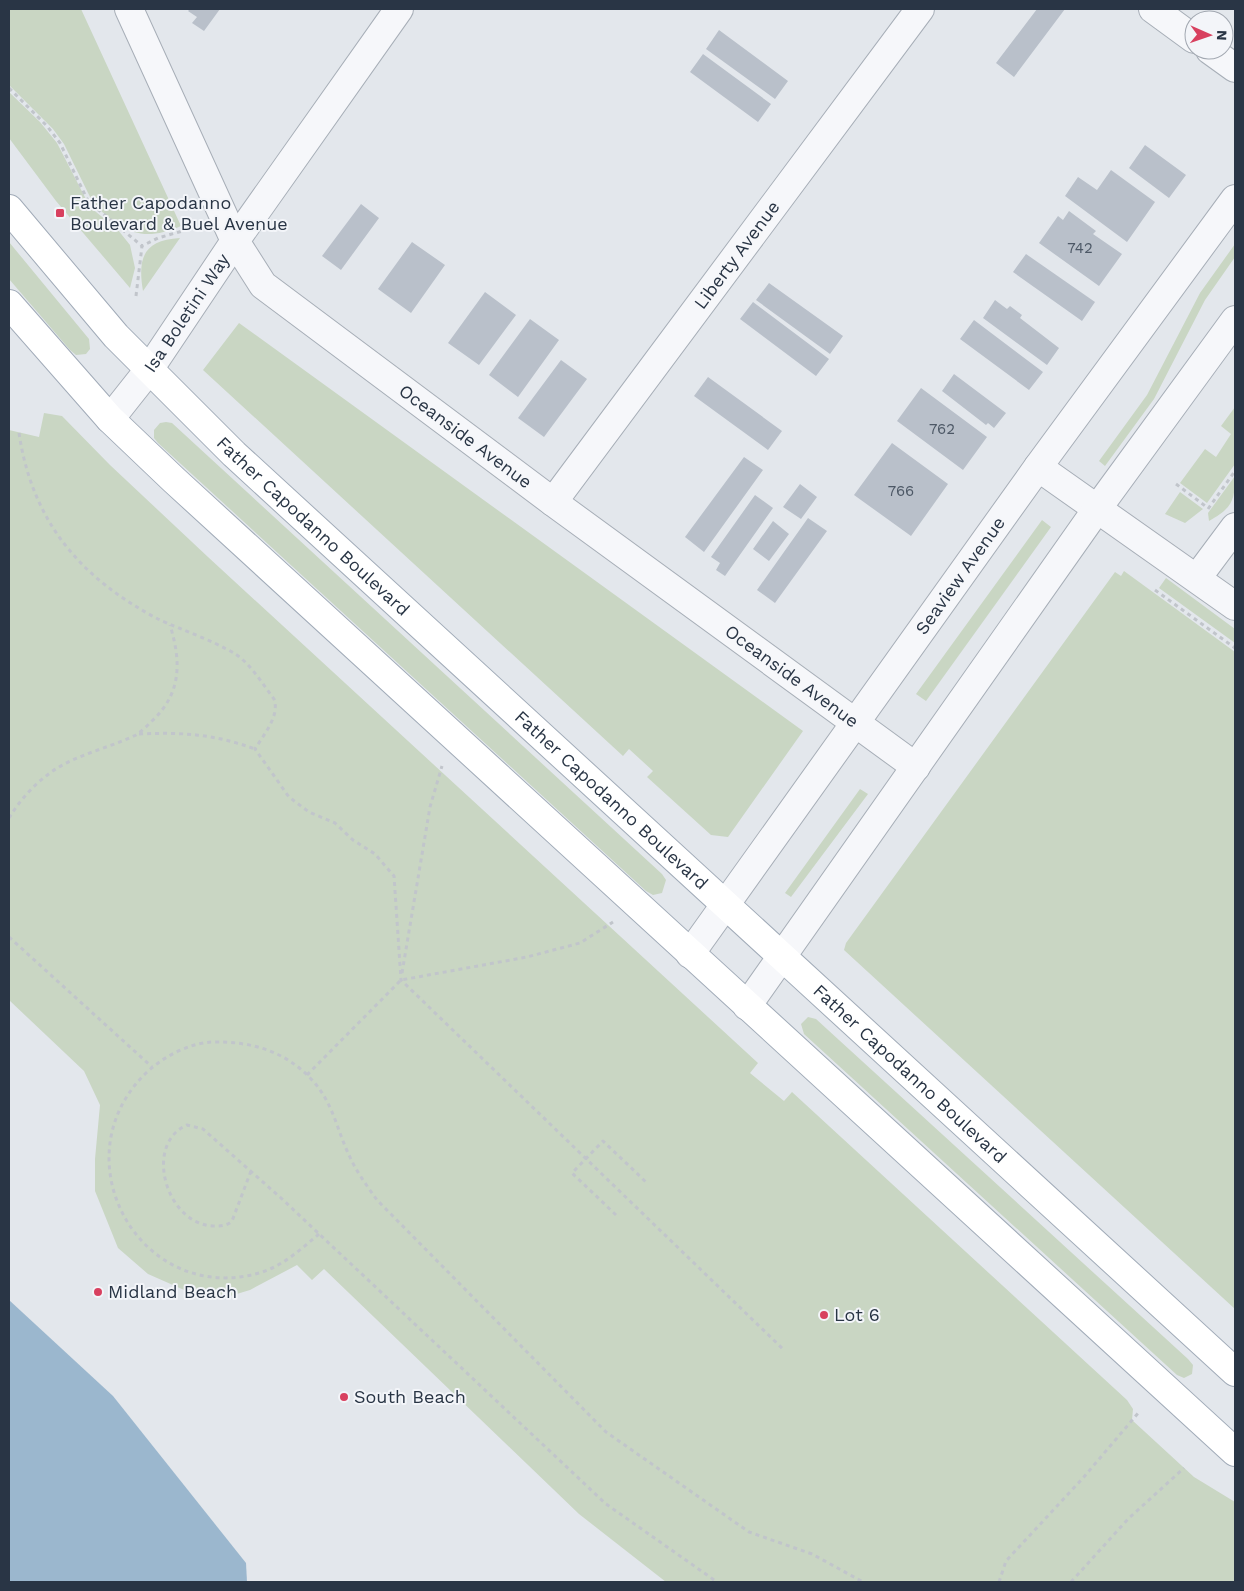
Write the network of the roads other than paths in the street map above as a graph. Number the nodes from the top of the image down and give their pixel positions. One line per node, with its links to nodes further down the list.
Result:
1 (129, 9): 10 (street, Oceanside Avenue)
2 (399, 9): 10 (street, Isa Boletini Way)
3 (920, 9): 16 (street, Liberty Avenue)
4 (1153, 9): 5 (street)
5 (1184, 31)
6 (1224, 60): 7 (street)
7 (1235, 68)
8 (1235, 199): 15 (street, Seaview Avenue)
9 (9, 209): 13 (main road, Father Capodanno Boulevard)
10 (235, 241): 13 (street, Isa Boletini Way); 16 (street, Oceanside Avenue)
11 (9, 304): 14 (main road)
12 (1235, 320): 17 (street)
13 (148, 371): 14 (street, Isa Boletini Way); 23 (main road, Father Capodanno Boulevard)
14 (110, 419): 24 (main road)
15 (1038, 467): 17 (street); 21 (street, Seaview Avenue)
16 (553, 502): 21 (street, Oceanside Avenue)
17 (1097, 509): 19 (street); 22 (street)
18 (1235, 527): 19 (street)
19 (1197, 578): 20 (street)
20 (1235, 606)
21 (856, 721): 22 (street, Oceanside Avenue); 23 (street, Seaview Avenue)
22 (916, 767): 25 (street)
23 (725, 906): 24 (street, Seaview Avenue); 25 (main road, Father Capodanno Boulevard)
24 (690, 954): 26 (main road)
25 (782, 958): 26 (street); 27 (main road, Father Capodanno Boulevard)
26 (747, 1006): 28 (main road)
27 (1235, 1372)
28 (1235, 1452)

